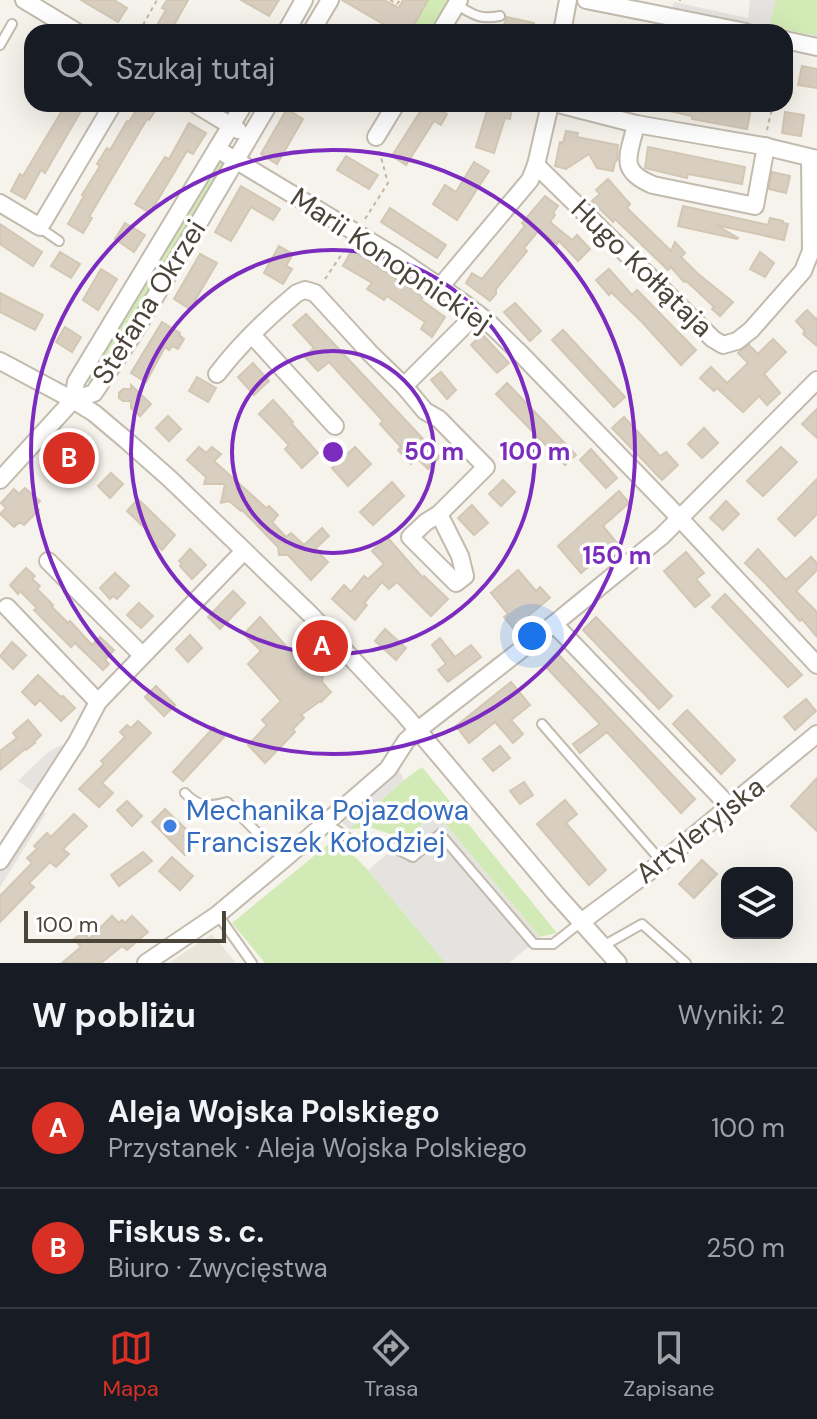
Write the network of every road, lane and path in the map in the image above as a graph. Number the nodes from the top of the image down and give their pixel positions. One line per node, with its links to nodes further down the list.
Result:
1 (24, 0): 13 (street)
2 (157, 0): 14 (path)
3 (304, 0): 15 (street)
4 (330, 0): 16 (street)
5 (390, 0): 6 (path)
6 (400, 0)
7 (568, 0): 18 (street)
8 (586, 0): 10 (street)
9 (458, 2): 11 (lane); 17 (street)
10 (644, 5): 19 (street)
11 (500, 16)
12 (12, 24): 21 (lane)
13 (64, 24)
14 (144, 24)
15 (290, 24)
16 (316, 24)
17 (445, 24)
18 (564, 24)
19 (716, 24)
20 (793, 42): 22 (street)
21 (0, 45)
22 (817, 47)
23 (108, 112): 41 (street)
24 (208, 112): 32 (street)
25 (239, 112): 32 (street, Stefana Okrzei)
26 (264, 112): 33 (street, Stefana Okrzei)
27 (391, 112): 34 (street)
28 (548, 112): 39 (street)
29 (589, 112): 31 (street, Hugo Kołłątaja)
30 (771, 112): 35 (path)
31 (636, 124): 35 (street, Hugo Kołłątaja); 35 (street)
32 (231, 126): 33 (street); 36 (street, Stefana Okrzei)
33 (250, 136): 38 (street, Stefana Okrzei)
34 (376, 137)
35 (765, 146): 37 (street, Hugo Kołłątaja)
36 (217, 149): 38 (street, Marii Konopnickiej); 51 (street, Stefana Okrzei)
37 (813, 159): 43 (street, Hugo Kołłątaja)
38 (236, 160): 44 (street, Marii Konopnickiej); 51 (street, Stefana Okrzei)
39 (536, 165): 43 (street, Hugo Kołłątaja); 44 (street)
40 (0, 203): 41 (street)
41 (40, 227): 42 (lane)
42 (59, 241)
43 (814, 247)
44 (440, 287): 45 (street, Marii Konopnickiej)
45 (477, 313): 50 (street); 55 (street, Marii Konopnickiej)
46 (252, 335): 48 (street); 50 (street); 52 (street)
47 (0, 361): 51 (street)
48 (217, 374)
49 (817, 380): 55 (street)
50 (404, 386): 54 (street)
51 (73, 400): 53 (street); 56 (street)
52 (335, 426)
53 (0, 480)
54 (439, 514)
55 (679, 519): 59 (street); 61 (street, Marii Konopnickiej)
56 (244, 551): 60 (street); 64 (street)
57 (48, 561): 60 (street)
58 (7, 607): 62 (street)
59 (554, 624): 64 (street); 67 (street)
60 (142, 655): 62 (street)
61 (817, 665)
62 (98, 702): 70 (street)
63 (542, 724): 71 (lane)
64 (418, 730): 68 (street); 73 (street)
65 (817, 734): 67 (street, Artyleryjska)
66 (185, 793): 69 (lane)
67 (730, 807): 71 (street, Artyleryjska)
68 (326, 823): 69 (street); 73 (lane)
69 (284, 859): 72 (street)
70 (0, 861)
71 (662, 862): 73 (street, Artyleryjska)
72 (217, 915): 75 (street); 76 (lane)
73 (581, 922): 74 (street)
74 (602, 946): 77 (street); 78 (lane)
75 (146, 963)
76 (252, 963)
77 (618, 963)
78 (686, 963)

